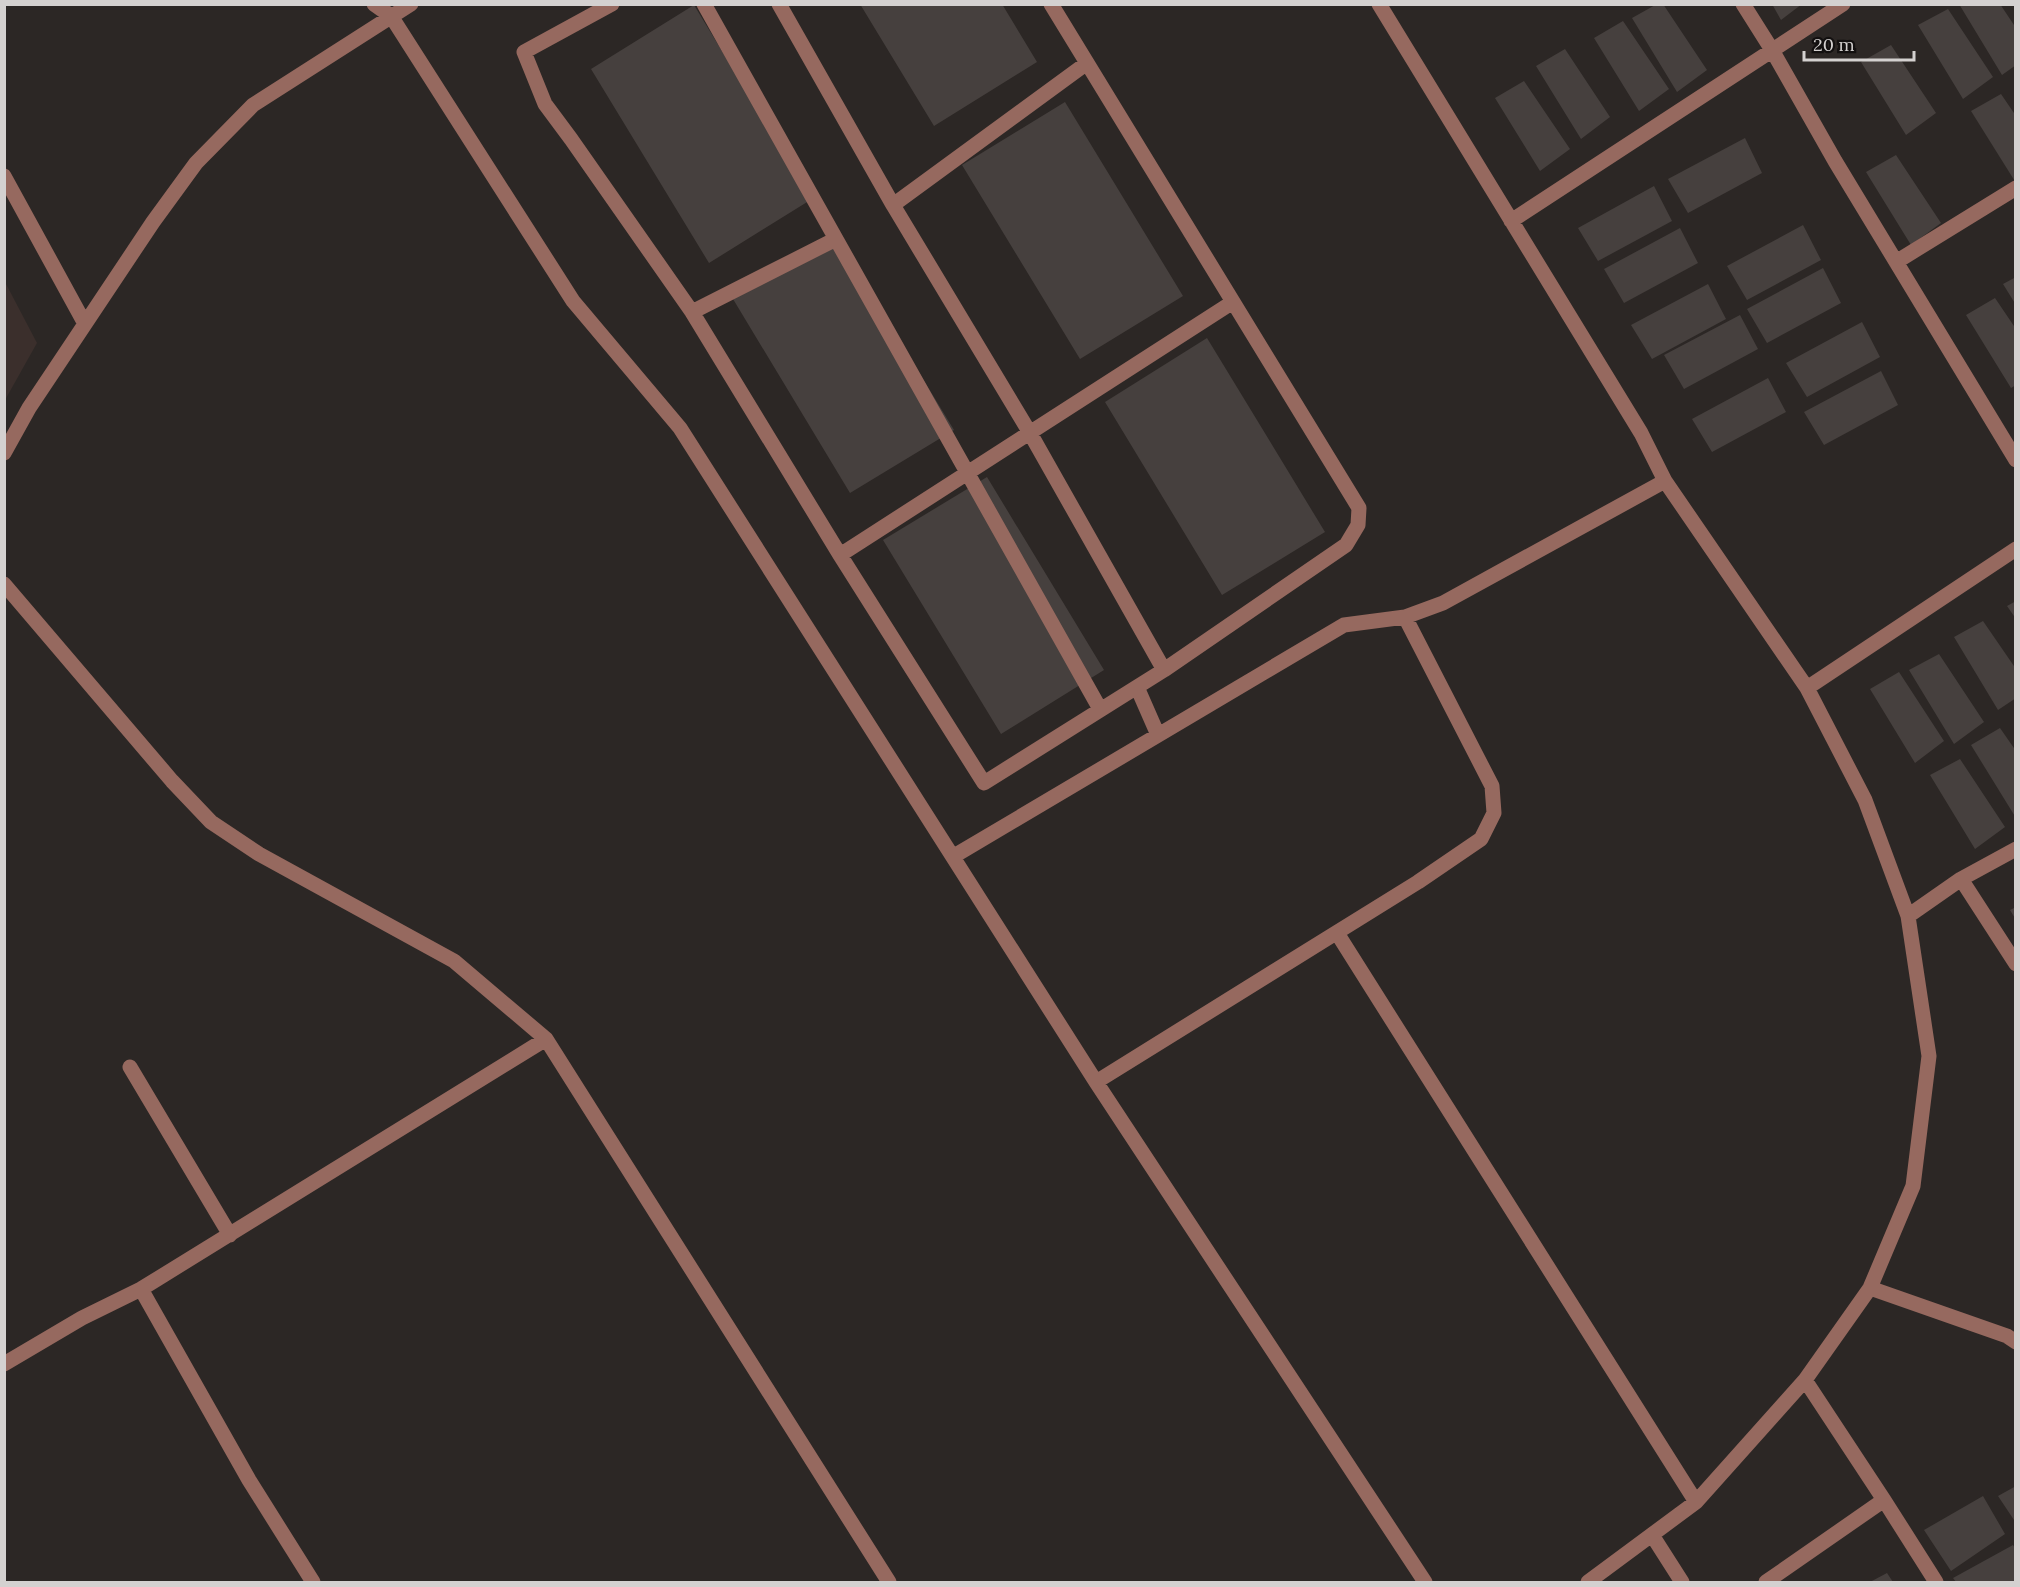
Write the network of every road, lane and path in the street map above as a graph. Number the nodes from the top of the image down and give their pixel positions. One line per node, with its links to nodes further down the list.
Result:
1 (374, 4): 10 (street)
2 (411, 4): 10 (street)
3 (612, 4): 20 (street)
4 (704, 4): 17 (street)
5 (779, 4): 15 (street)
6 (1051, 4): 12 (street)
7 (1743, 4): 11 (street)
8 (1843, 4): 11 (street)
9 (1384, 7): 16 (street)
10 (391, 10): 21 (street); 37 (street)
11 (1772, 50): 16 (street); 18 (street)
12 (1087, 63): 15 (street); 19 (street)
13 (4, 176): 21 (street)
14 (2016, 188): 18 (street)
15 (893, 205): 22 (street)
16 (1511, 221): 26 (street)
17 (836, 240): 20 (street); 25 (street)
18 (1896, 262): 24 (street)
19 (1233, 302): 22 (street); 31 (street)
20 (692, 312): 28 (street)
21 (85, 324): 23 (street)
22 (1030, 433): 25 (street); 31 (street)
23 (4, 453)
24 (2016, 460)
25 (968, 474): 28 (street); 34 (street)
26 (1665, 481): 30 (street); 33 (street)
27 (2016, 549): 33 (street)
28 (840, 555): 34 (street)
29 (4, 584): 42 (street)
30 (1405, 617): 35 (street); 40 (street)
31 (1164, 670): 32 (street)
32 (1137, 687): 34 (street); 35 (street)
33 (1807, 687): 39 (street)
34 (1100, 710)
35 (1158, 735): 37 (street)
36 (2016, 849): 38 (street)
37 (954, 856): 44 (street)
38 (1961, 879): 39 (street); 41 (street)
39 (1908, 916): 47 (street)
40 (1337, 933): 44 (street); 52 (street)
41 (2016, 964)
42 (546, 1039): 45 (street); 54 (street)
43 (130, 1067): 45 (street)
44 (1096, 1083): 56 (street)
45 (230, 1235): 46 (street)
46 (141, 1288): 49 (street); 55 (street)
47 (1870, 1288): 48 (street); 50 (street)
48 (2016, 1342)
49 (4, 1364)
50 (1805, 1380): 51 (street); 52 (street)
51 (1884, 1500): 59 (street); 60 (street)
52 (1696, 1502): 53 (street)
53 (1652, 1535): 57 (street); 58 (street)
54 (881, 1579)
55 (313, 1582)
56 (1425, 1582)
57 (1588, 1582)
58 (1682, 1582)
59 (1766, 1582)
60 (1936, 1582)

